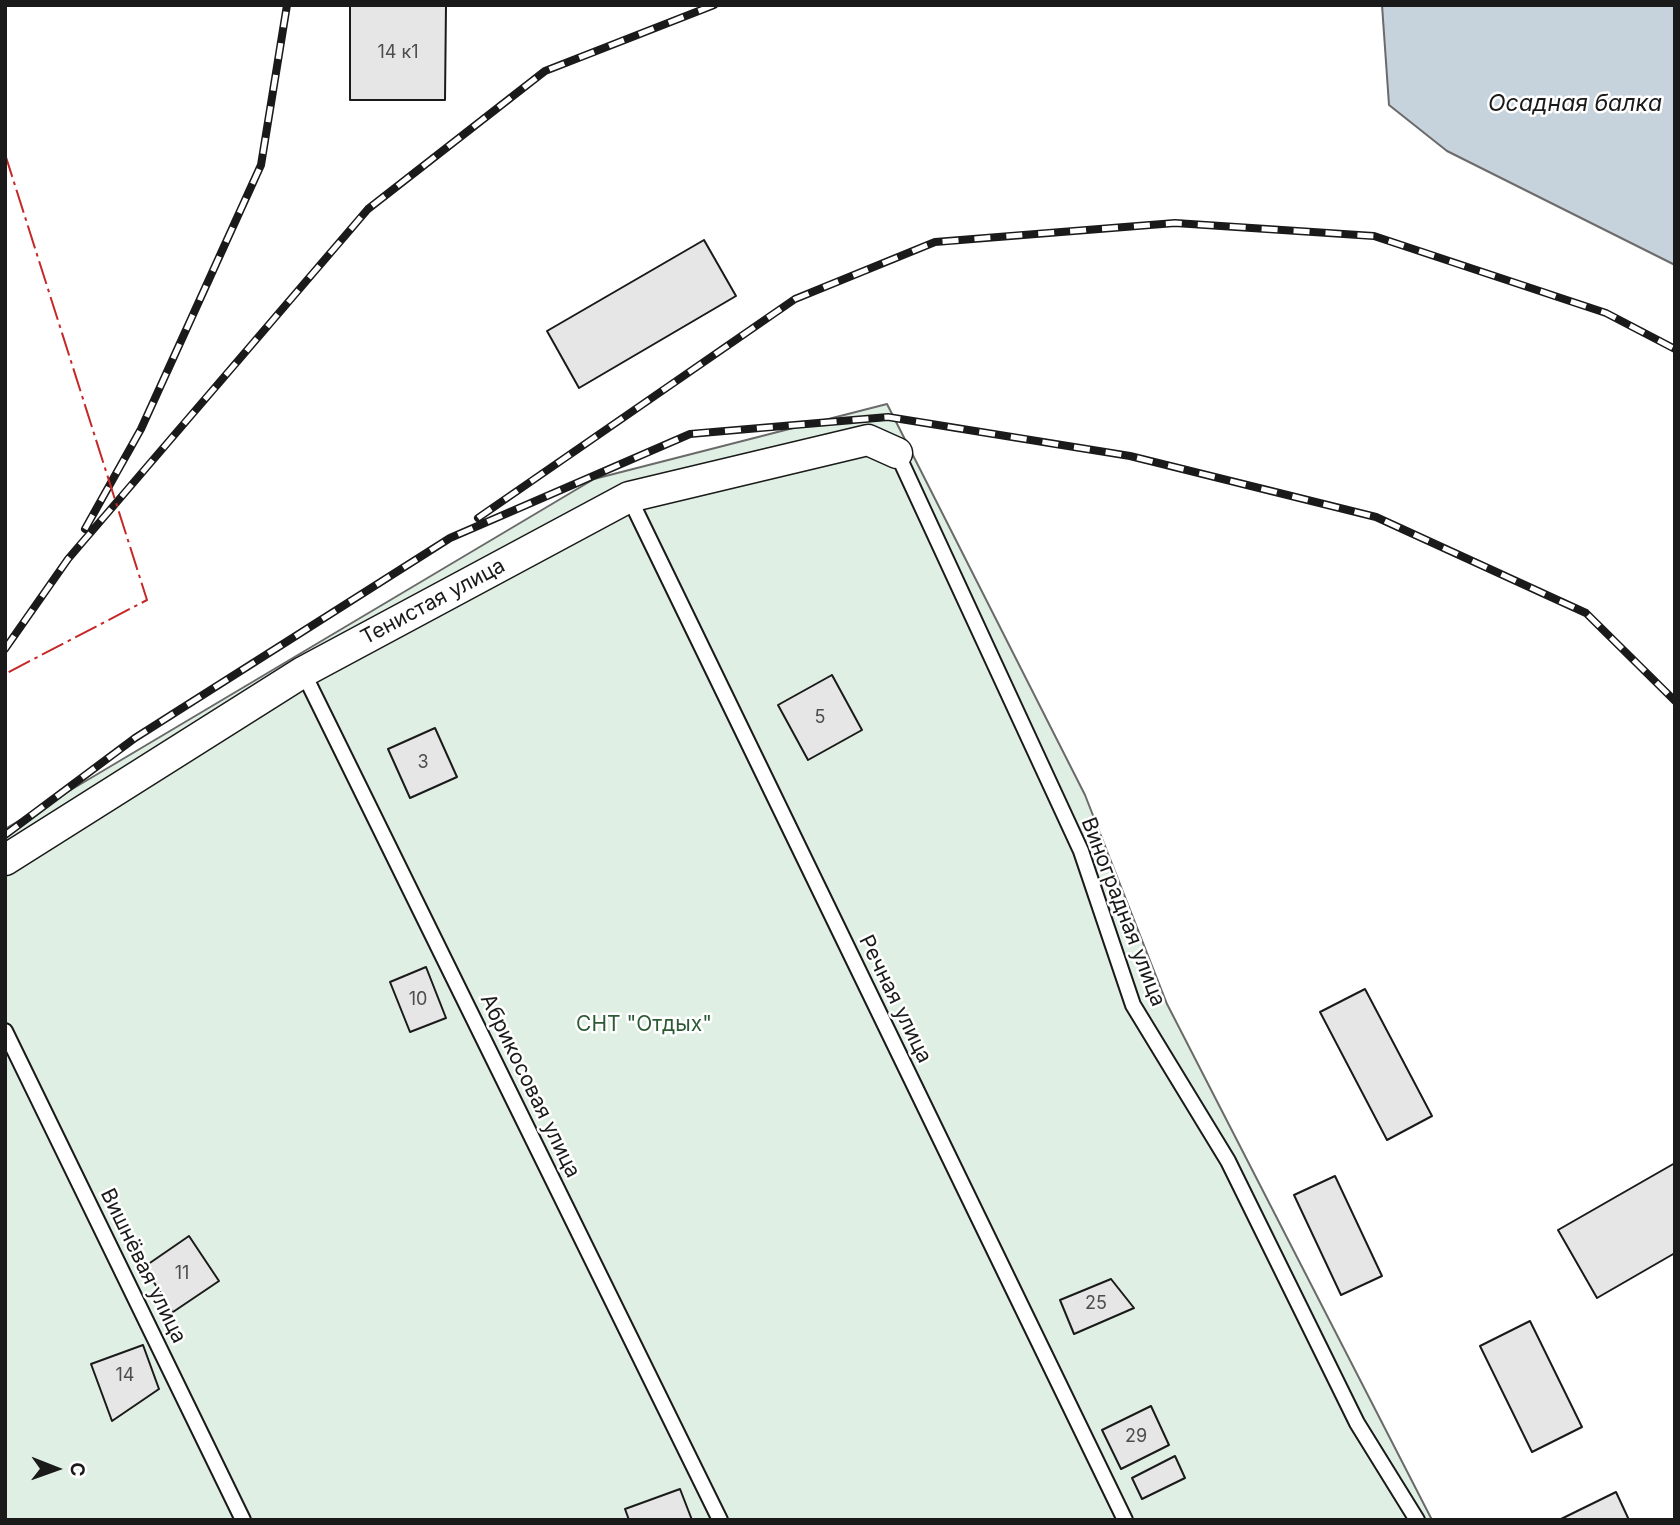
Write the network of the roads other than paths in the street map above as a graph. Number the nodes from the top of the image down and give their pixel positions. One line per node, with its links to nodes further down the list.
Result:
1 (897, 453): 2 (street, Тенистая улица); 9 (lane, Виноградная улица)
2 (629, 497): 3 (street, Тенистая улица); 8 (lane, Речная улица)
3 (303, 672): 4 (street, Тенистая улица); 7 (lane, Абрикосовая улица)
4 (5, 860)
5 (5, 1031): 6 (lane, Вишнёвая улица)
6 (243, 1520)
7 (720, 1520)
8 (1125, 1520)
9 (1416, 1520)

